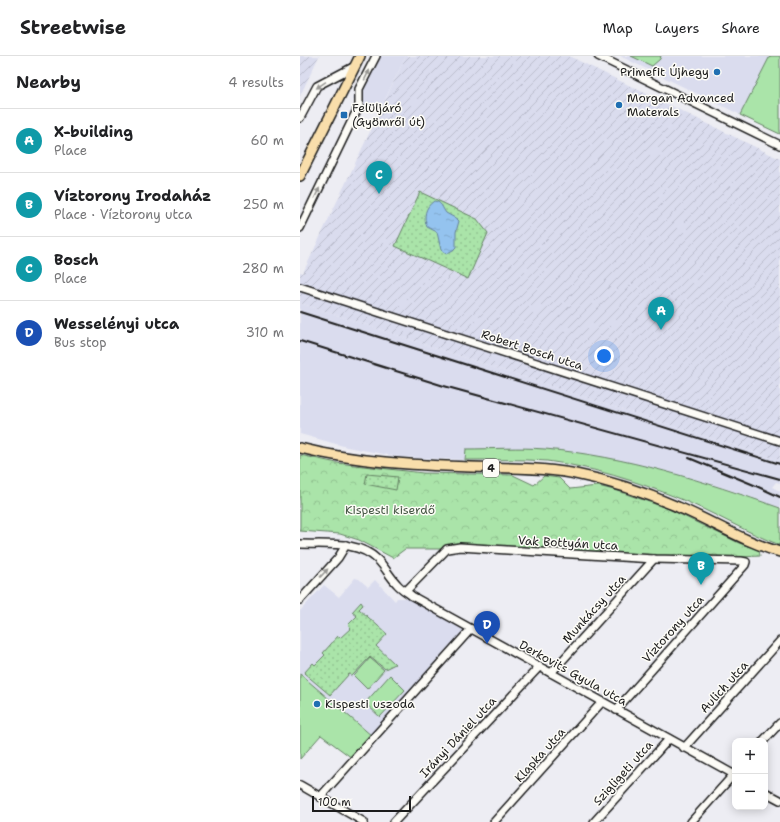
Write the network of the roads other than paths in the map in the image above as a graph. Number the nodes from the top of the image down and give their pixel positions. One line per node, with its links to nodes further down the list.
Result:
1 (360, 56): 4 (main road)
2 (376, 56): 8 (street, one-way to 2)
3 (598, 56): 6 (street)
4 (355, 66): 5 (street, one-way to 5); 7 (main road)
5 (300, 118)
6 (780, 145)
7 (300, 176)
8 (300, 228)
9 (300, 287): 10 (street, Robert Bosch utca)
10 (780, 441)
11 (300, 448): 14 (main road, 4)
12 (300, 544): 13 (street)
13 (346, 545): 17 (street, Derkovits Gyula utca); 18 (street, one-way to 13)
14 (780, 552)
15 (654, 559): 16 (street, Vak Bottyán utca); 17 (street, Vak Bottyán utca); 22 (street, Munkácsy utca)
16 (746, 562): 24 (street, Víztorony utca)
17 (406, 591): 19 (street, Derkovits Gyula utca)
18 (300, 600)
19 (471, 629): 21 (street, Derkovits Gyula utca); 33 (street)
20 (780, 641): 28 (street, Aulich utca)
21 (538, 666): 22 (street, Derkovits Gyula utca); 36 (street, Irányi Dániel utca)
22 (551, 673): 23 (street, Derkovits Gyula utca)
23 (602, 702): 24 (street, Derkovits Gyula utca); 37 (street, Klapka utca)
24 (616, 710): 27 (street, Derkovits Gyula utca)
25 (780, 723): 26 (street)
26 (767, 738)
27 (669, 739): 28 (street, Derkovits Gyula utca); 38 (street, Szigligeti utca)
28 (684, 748): 29 (street, Derkovits Gyula utca)
29 (732, 773)
30 (732, 776): 39 (street)
31 (300, 785): 33 (street)
32 (768, 794): 34 (street)
33 (320, 797): 35 (street)
34 (780, 800)
35 (364, 822)
36 (394, 822)
37 (494, 822)
38 (594, 822)
39 (691, 822)

